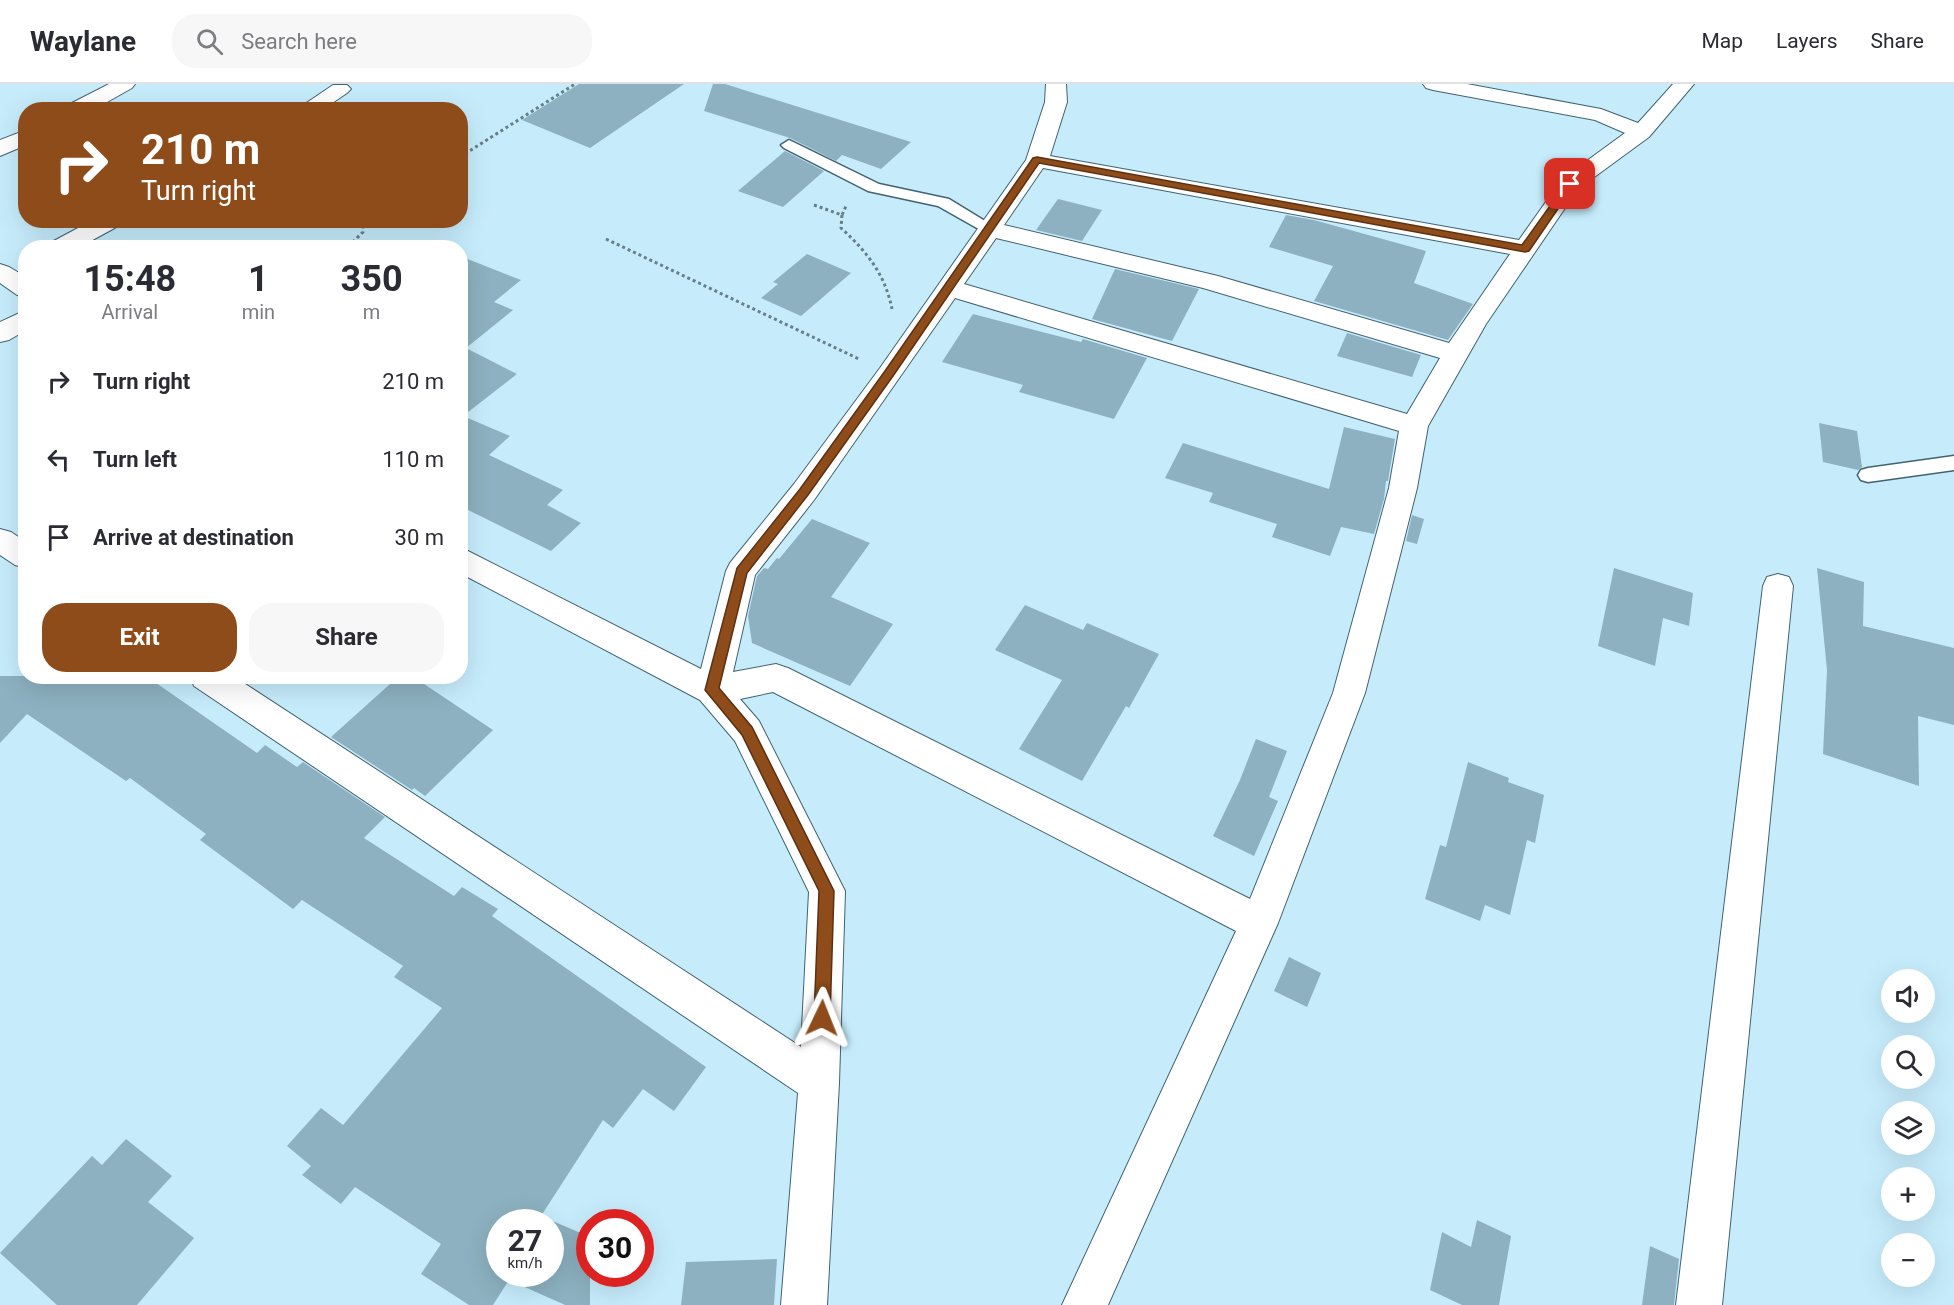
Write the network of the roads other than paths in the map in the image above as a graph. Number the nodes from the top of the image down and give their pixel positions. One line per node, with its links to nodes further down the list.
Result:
1 (125, 84): 6 (street)
2 (1056, 84): 12 (street)
3 (1433, 84): 8 (street)
4 (1684, 84): 8 (street)
5 (340, 89): 7 (street)
6 (91, 102)
7 (319, 102)
8 (1641, 132): 16 (street)
9 (18, 140): 11 (street)
10 (789, 145): 14 (lane)
11 (0, 149)
12 (1037, 160): 14 (street); 16 (street)
13 (97, 228): 15 (street)
14 (990, 229): 17 (street); 20 (street)
15 (73, 240)
16 (1525, 249): 20 (street)
17 (950, 288): 21 (street); 29 (street)
18 (18, 323): 19 (street)
19 (0, 334)
20 (1456, 354): 21 (street)
21 (1414, 426): 30 (street)
22 (1954, 463): 23 (lane)
23 (1868, 475)
24 (0, 540): 25 (street)
25 (18, 551)
26 (468, 563): 29 (street)
27 (1778, 586): 34 (street)
28 (218, 684): 31 (street)
29 (712, 690): 30 (street); 31 (street)
30 (1259, 923): 33 (street)
31 (819, 1083): 32 (street)
32 (804, 1305)
33 (1085, 1305)
34 (1699, 1305)

